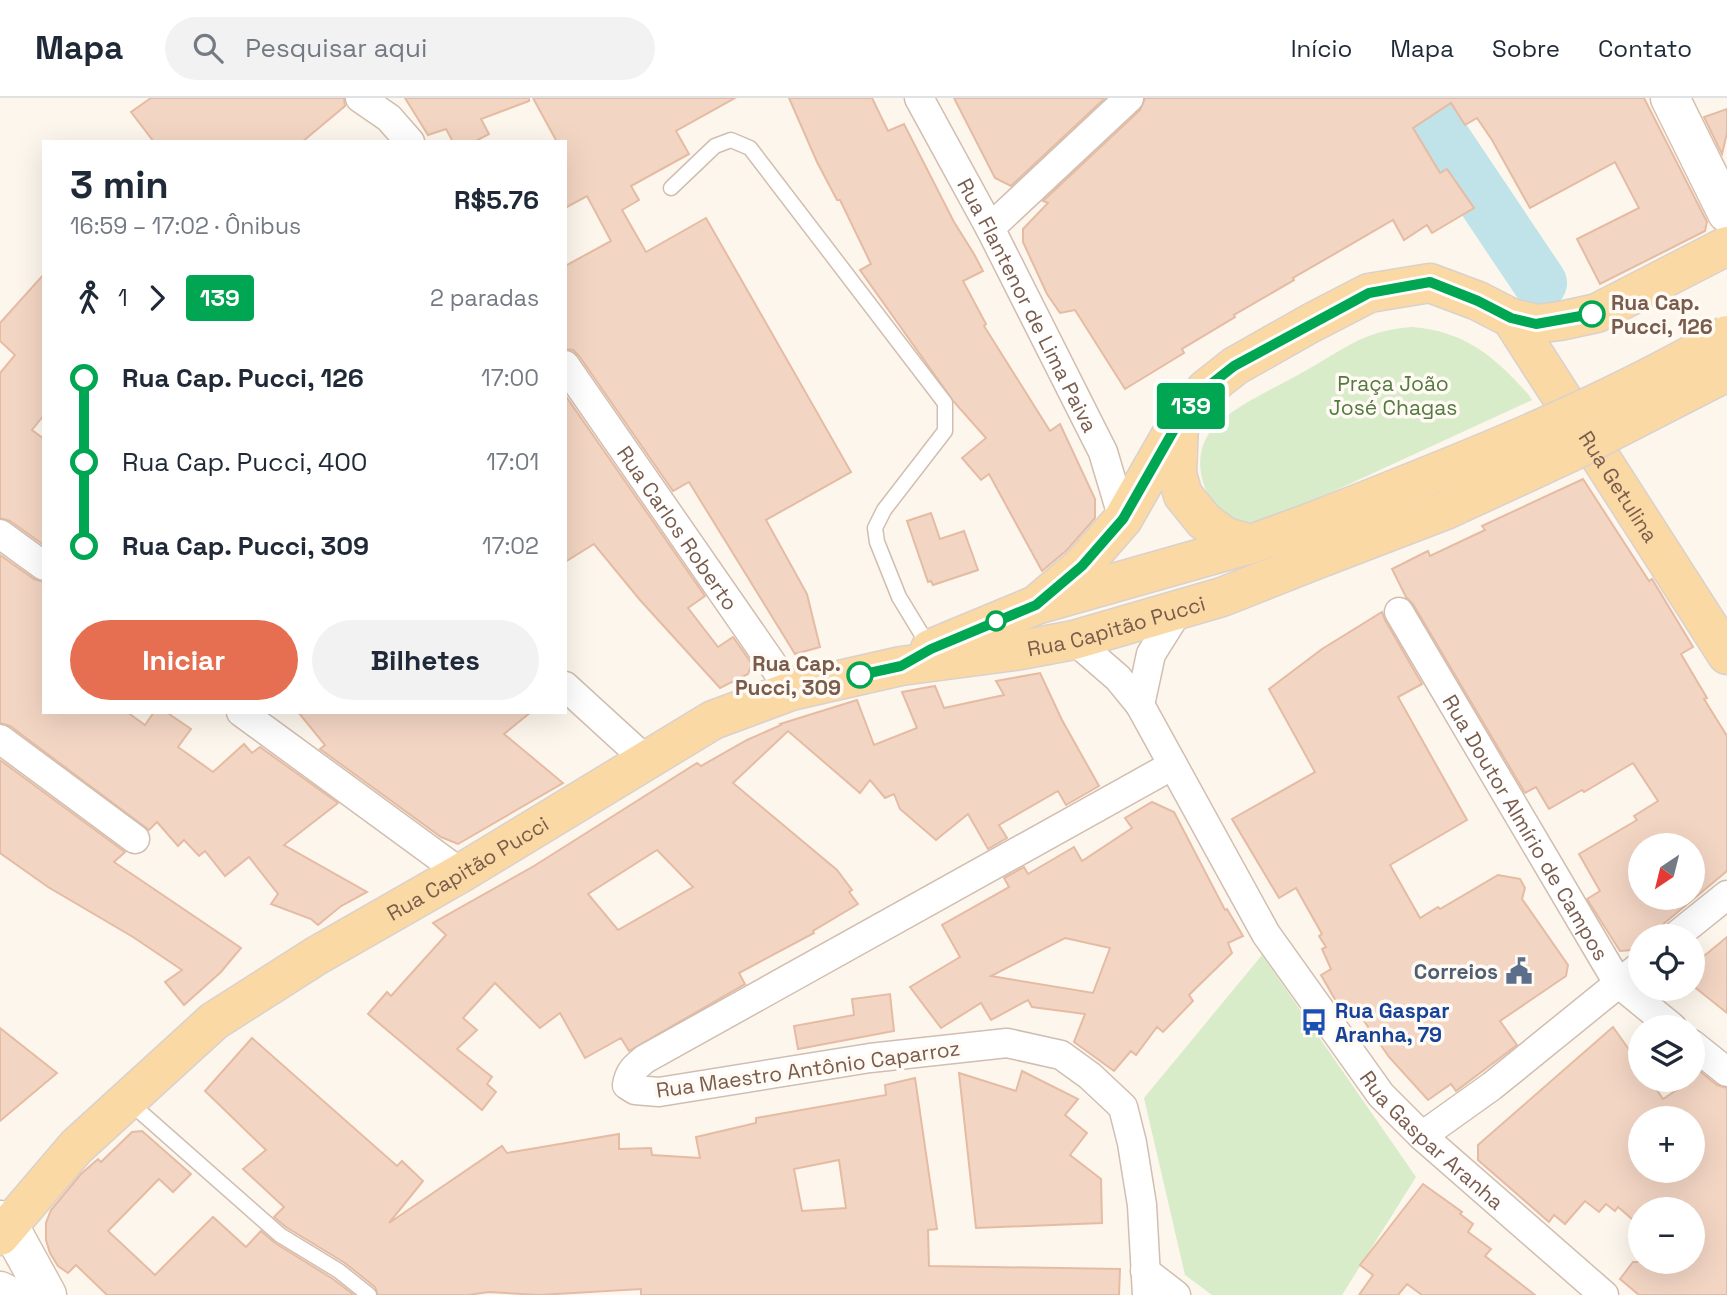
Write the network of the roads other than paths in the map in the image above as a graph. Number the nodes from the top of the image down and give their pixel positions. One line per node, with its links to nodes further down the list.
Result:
1 (360, 98): 5 (street)
2 (919, 98): 8 (street, Rua Flantenor de Lima Paiva)
3 (1129, 98): 8 (street)
4 (1670, 98): 7 (main road)
5 (408, 140)
6 (671, 188): 27 (lane)
7 (1727, 213)
8 (990, 229): 17 (street, Rua Flantenor de Lima Paiva)
9 (1727, 246): 10 (main road)
10 (1597, 313): 11 (main road); 15 (main road)
11 (1511, 318): 15 (main road, Rua Getulina); 16 (main road)
12 (1727, 335): 19 (main road, bridge)
13 (567, 368): 29 (street, Rua Carlos Roberto)
14 (1727, 372): 19 (main road, bridge)
15 (1550, 377): 26 (main road, Rua Getulina)
16 (1179, 421): 17 (main road); 20 (main road)
17 (1123, 519): 22 (main road)
18 (0, 534): 21 (street)
19 (1316, 540): 20 (main road); 23 (main road, Rua Capitão Pucci)
20 (1251, 544): 22 (main road)
21 (42, 565)
22 (1036, 605): 27 (main road, Rua Capitão Pucci)
23 (1178, 611): 25 (main road, Rua Capitão Pucci); 30 (street)
24 (1399, 612): 39 (street, Rua Doutor Almírio de Campos)
25 (1074, 640): 27 (main road, Rua Capitão Pucci); 30 (street, Rua Gaspar Aranha)
26 (1727, 655)
27 (916, 657): 29 (main road, Rua Capitão Pucci)
28 (567, 687): 33 (street)
29 (791, 691): 33 (main road, Rua Capitão Pucci)
30 (1140, 705): 34 (street, Rua Gaspar Aranha)
31 (244, 714): 36 (street)
32 (0, 739): 35 (street)
33 (647, 761): 36 (main road, Rua Capitão Pucci)
34 (1173, 765): 46 (street, Rua Gaspar Aranha); 48 (street, Rua Maestro Antônio Caparroz)
35 (135, 839)
36 (461, 873): 45 (main road, Rua Capitão Pucci)
37 (1727, 895): 38 (street)
38 (1691, 924)
39 (1628, 972)
40 (1628, 975): 46 (street)
41 (1651, 1001): 42 (street, Rua Doutor Almírio de Campos)
42 (1662, 1015)
43 (1705, 1054): 44 (street)
44 (1727, 1072)
45 (128, 1101): 47 (main road, Rua Capitão Pucci); 52 (lane)
46 (1422, 1136): 54 (street, Rua Gaspar Aranha)
47 (2, 1218): 51 (main road)
48 (1146, 1283): 53 (street)
49 (0, 1291): 50 (main road)
50 (8, 1295)
51 (47, 1295)
52 (369, 1295)
53 (1176, 1295)
54 (1604, 1295)

